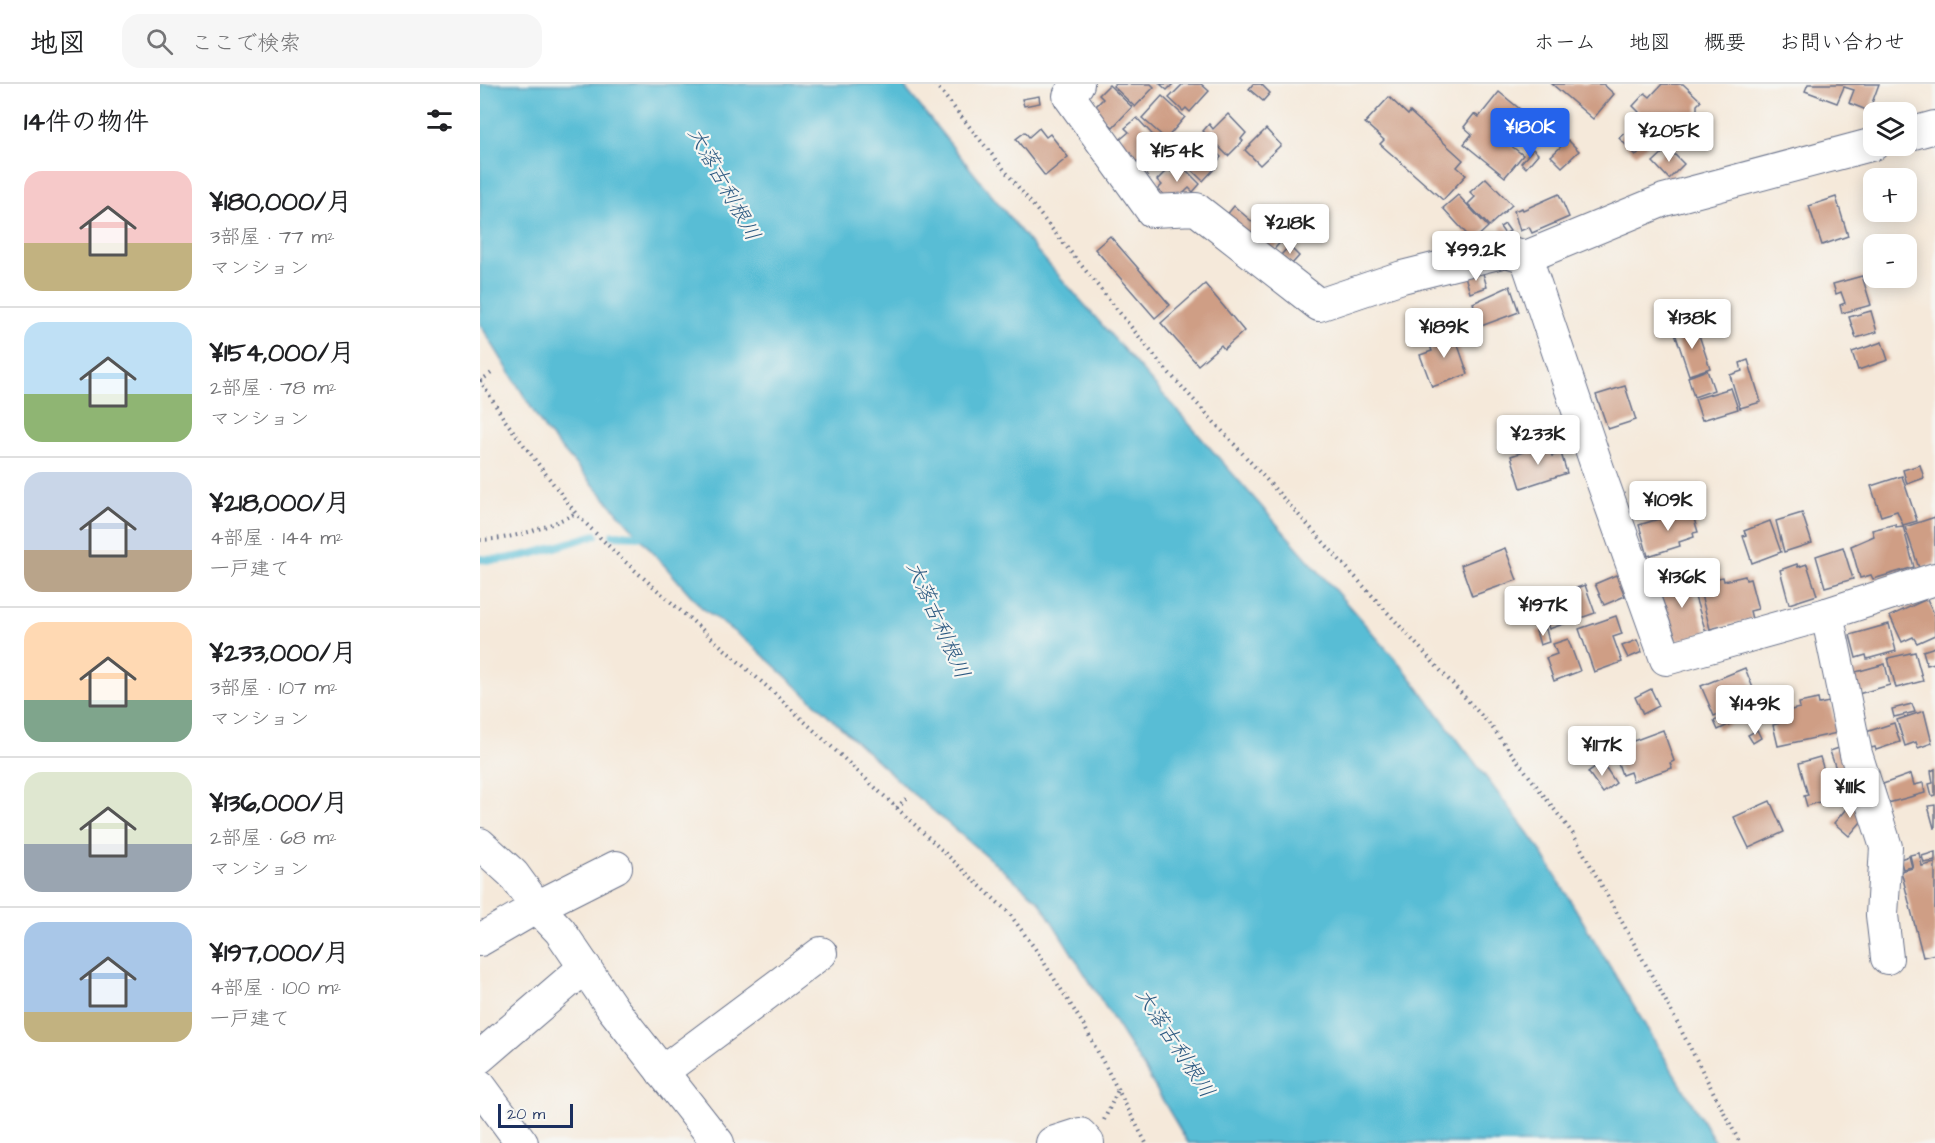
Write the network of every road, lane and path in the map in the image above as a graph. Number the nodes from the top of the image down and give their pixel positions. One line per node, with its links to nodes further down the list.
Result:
1 (935, 84): 30 (path)
2 (1078, 84): 6 (street)
3 (1935, 127): 4 (street)
4 (1917, 132)
5 (1863, 147): 6 (street)
6 (1526, 257): 12 (street)
7 (493, 372): 8 (path)
8 (480, 381): 9 (path)
9 (576, 513): 10 (path); 14 (path)
10 (480, 540)
11 (1935, 579): 12 (street)
12 (1827, 614): 20 (street)
13 (906, 798): 14 (path)
14 (897, 808): 29 (path)
15 (480, 844): 17 (street)
16 (616, 867): 17 (street)
17 (537, 907): 18 (street); 21 (street)
18 (480, 940)
19 (820, 953): 23 (street)
20 (1887, 958)
21 (585, 967): 22 (street); 23 (street)
22 (480, 1057)
23 (662, 1072): 26 (street)
24 (480, 1086): 25 (street)
25 (522, 1143)
26 (718, 1143)
27 (1052, 1143): 28 (street)
28 (1088, 1143)
29 (1146, 1143)
30 (1740, 1143)

